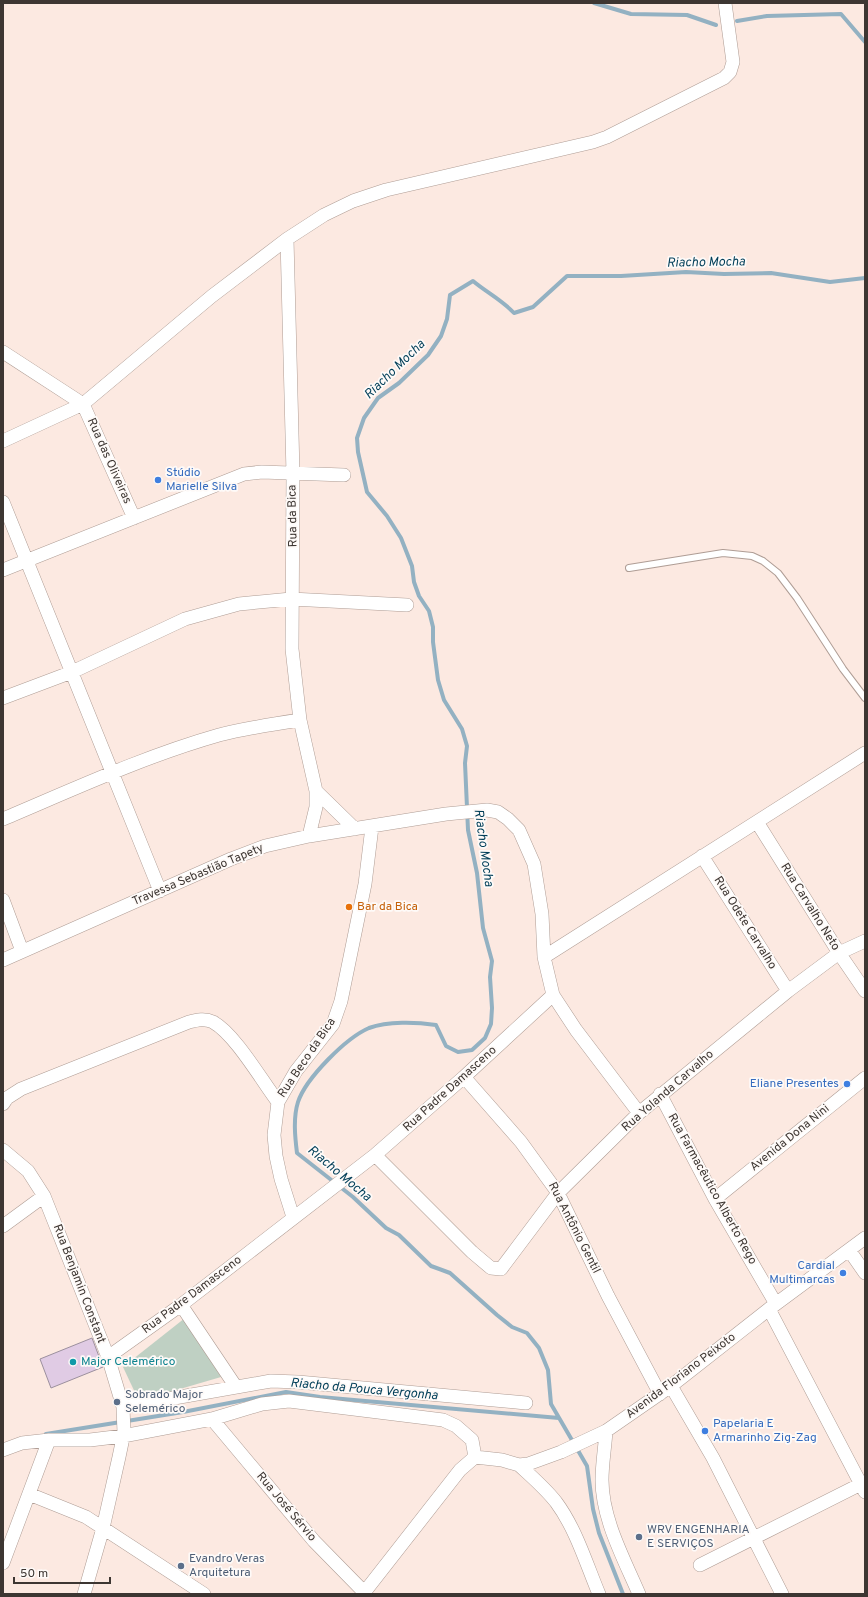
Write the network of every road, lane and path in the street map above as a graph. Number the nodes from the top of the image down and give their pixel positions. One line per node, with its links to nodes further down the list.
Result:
1 (725, 3): 2 (street)
2 (287, 239): 4 (street); 6 (street, Rua da Bica)
3 (3, 352): 4 (street)
4 (83, 404): 5 (street); 9 (street, Rua das Oliveiras)
5 (3, 441)
6 (292, 473): 7 (street); 9 (street); 13 (street, Rua da Bica)
7 (344, 475)
8 (3, 502): 10 (street)
9 (134, 518): 10 (street)
10 (27, 561): 12 (street); 15 (street)
11 (629, 568): 17 (lane)
12 (3, 570)
13 (291, 599): 14 (street); 15 (street); 18 (street, Rua da Bica)
14 (407, 605)
15 (72, 672): 16 (street); 20 (street)
16 (3, 698)
17 (865, 698)
18 (300, 720): 20 (street); 21 (street, Rua da Bica)
19 (865, 753): 23 (street)
20 (111, 773): 22 (street); 28 (street)
21 (316, 791): 25 (street); 26 (street, Rua da Bica)
22 (3, 818)
23 (757, 822): 27 (street); 32 (street, Rua Carvalho Neto)
24 (372, 827): 25 (street, Travessa Sebastião Tapety); 33 (street, Travessa Sebastião Tapety); 41 (street, Rua Beco da Bica)
25 (355, 829): 26 (street, Travessa Sebastião Tapety)
26 (309, 836): 28 (street, Travessa Sebastião Tapety)
27 (702, 856): 33 (street); 35 (street, Rua Odete Carvalho)
28 (160, 891): 31 (street, Travessa Sebastião Tapety)
29 (3, 900): 31 (street)
30 (865, 941): 32 (street, Rua Yolanda Carvalho)
31 (22, 951): 34 (street, Travessa Sebastião Tapety)
32 (839, 953): 35 (street, Rua Yolanda Carvalho); 36 (street, Rua Carvalho Neto)
33 (544, 957): 37 (street)
34 (3, 960)
35 (788, 991): 40 (street, Rua Yolanda Carvalho)
36 (865, 991)
37 (553, 995): 38 (street, Rua Padre Damasceno); 43 (street)
38 (464, 1077): 45 (street, Rua Padre Damasceno); 46 (street, Rua Antônio Gentil)
39 (865, 1078): 48 (street, Avenida Dona Nini)
40 (660, 1094): 43 (street, Rua Yolanda Carvalho); 48 (street, Rua Farmacêutico Alberto Rego)
41 (278, 1102): 42 (street); 49 (street, Rua Beco da Bica)
42 (3, 1104)
43 (639, 1113): 46 (street, Rua Yolanda Carvalho)
44 (3, 1150): 47 (street, Rua Benjamin Constant)
45 (375, 1155): 46 (street, Rua Yolanda Carvalho); 49 (street, Rua Padre Damasceno)
46 (558, 1193): 59 (street, Rua Antônio Gentil)
47 (44, 1196): 50 (street); 56 (street, Rua Benjamin Constant)
48 (715, 1198): 55 (street, Rua Farmacêutico Alberto Rego)
49 (293, 1217): 54 (street, Rua Padre Damasceno)
50 (3, 1226)
51 (865, 1238): 52 (street, Avenida Floriano Peixoto)
52 (849, 1250): 53 (street); 55 (street, Avenida Floriano Peixoto)
53 (865, 1273)
54 (181, 1305): 56 (street, Rua Padre Damasceno); 58 (street)
55 (773, 1307): 57 (street, Avenida Floriano Peixoto); 69 (street, Rua Farmacêutico Alberto Rego)
56 (108, 1357): 61 (street, Rua Benjamin Constant)
57 (672, 1386): 59 (street, Avenida Floriano Peixoto); 72 (street)
58 (236, 1387): 60 (street); 61 (street)
59 (660, 1394): 63 (street, Avenida Floriano Peixoto)
60 (526, 1403)
61 (123, 1411): 64 (street, Rua Benjamin Constant)
62 (212, 1419): 64 (street); 67 (street); 76 (street, Rua José Sérvio)
63 (606, 1431): 68 (street, Avenida Floriano Peixoto); 79 (street)
64 (123, 1435): 65 (street); 71 (street, Rua Benjamin Constant)
65 (49, 1440): 66 (street); 70 (street)
66 (3, 1450)
67 (475, 1457): 68 (street, Avenida Floriano Peixoto); 76 (street)
68 (519, 1465): 75 (street)
69 (864, 1486): 72 (street)
70 (29, 1494): 71 (street); 73 (street)
71 (103, 1528): 77 (street, Rua Benjamin Constant); 78 (street)
72 (755, 1539): 74 (street); 80 (street)
73 (3, 1563)
74 (700, 1565)
75 (595, 1592)
76 (364, 1593)
77 (84, 1594)
78 (204, 1594)
79 (639, 1594)
80 (782, 1594)

